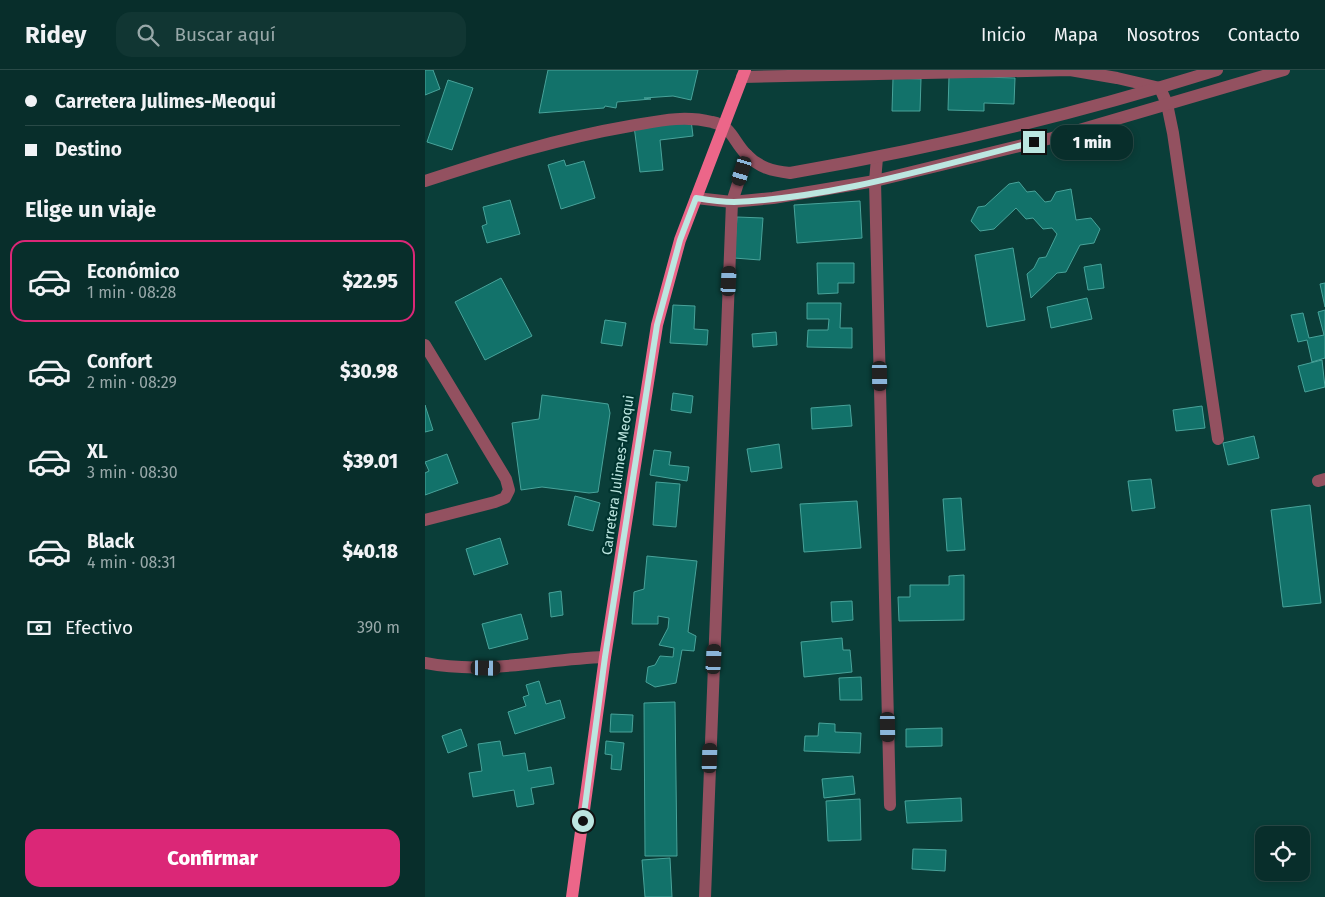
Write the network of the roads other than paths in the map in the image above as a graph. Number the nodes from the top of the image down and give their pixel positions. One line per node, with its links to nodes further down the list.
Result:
1 (1217, 70): 4 (street)
2 (1284, 70): 5 (street)
3 (743, 74): 4 (street); 6 (main road, Carretera Julimes-Meoqui)
4 (1160, 88): 5 (street); 7 (street)
5 (1167, 104): 10 (street); 16 (street)
6 (723, 124): 8 (street); 11 (street); 13 (main road, Carretera Julimes-Meoqui)
7 (961, 140): 9 (street); 10 (street)
8 (747, 155): 9 (street); 14 (street)
9 (877, 158): 12 (street)
10 (963, 160): 12 (street)
11 (425, 181)
12 (875, 181): 14 (street); 20 (street)
13 (696, 198): 14 (street); 18 (main road, Carretera Julimes-Meoqui)
14 (732, 202): 22 (street)
15 (425, 346): 17 (street)
16 (1218, 439)
17 (425, 520)
18 (605, 657): 19 (street); 21 (main road, Carretera Julimes-Meoqui)
19 (425, 663)
20 (890, 805)
21 (573, 897)
22 (705, 897)

